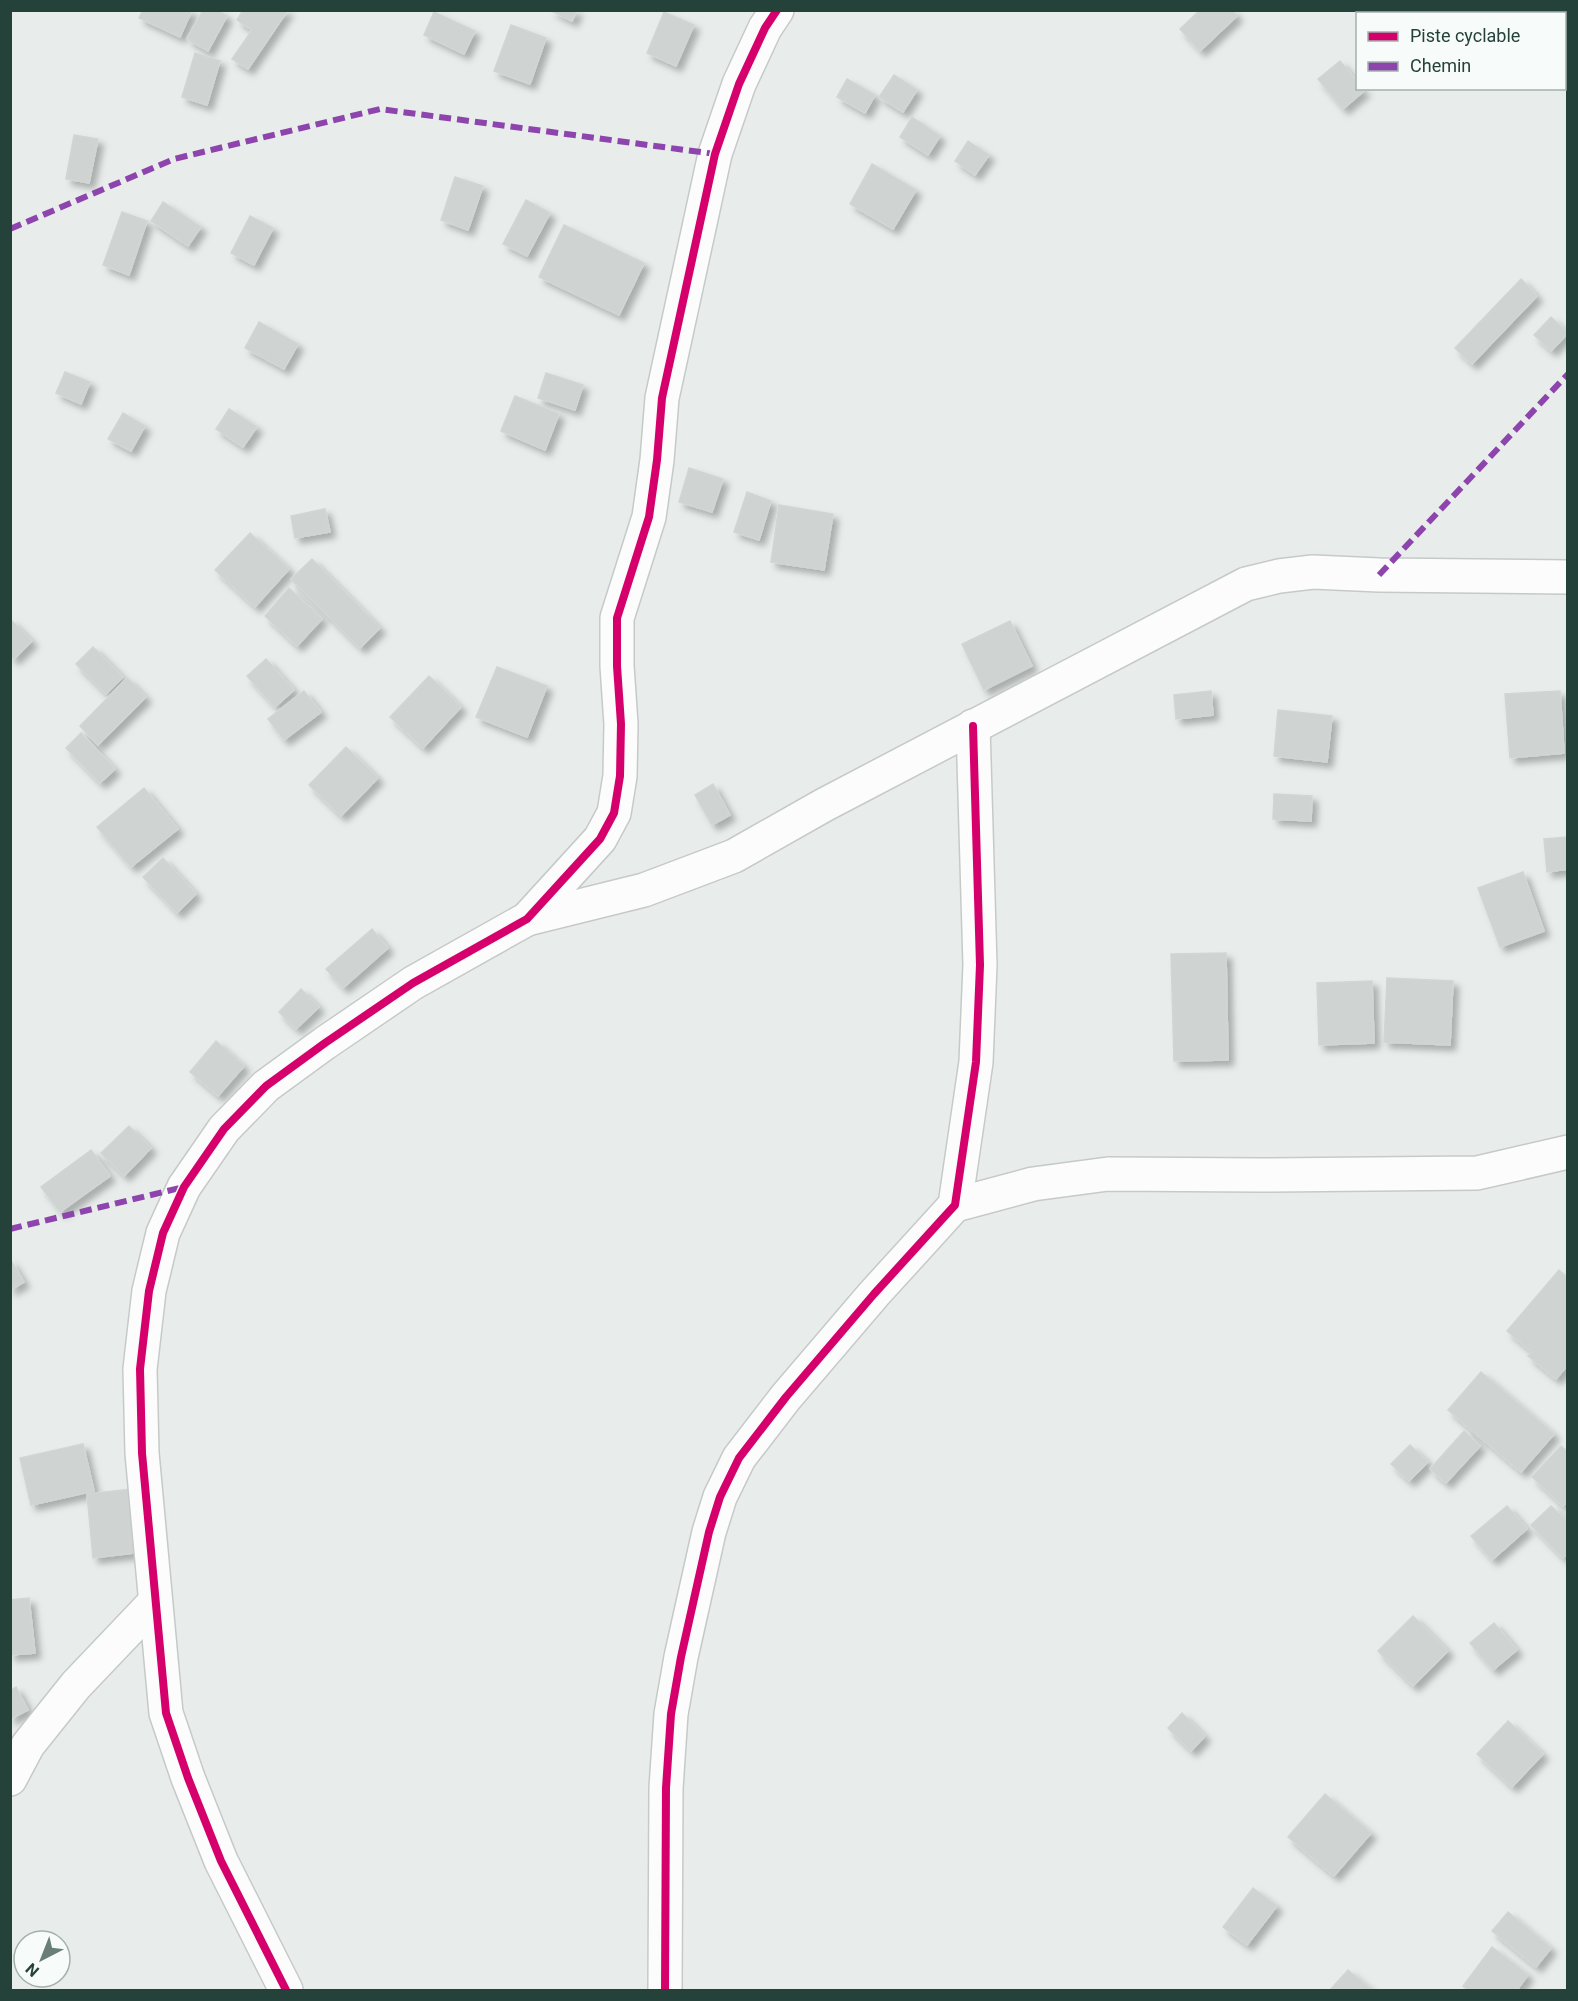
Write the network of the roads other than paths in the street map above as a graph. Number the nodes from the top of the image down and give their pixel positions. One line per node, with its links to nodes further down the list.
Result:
1 (777, 10): 4 (street)
2 (1568, 578): 3 (street)
3 (973, 726): 4 (street); 6 (street)
4 (527, 919): 7 (street)
5 (1568, 1152): 6 (street)
6 (955, 1205): 10 (street)
7 (155, 1602): 8 (street); 9 (street)
8 (10, 1779)
9 (286, 1990)
10 (665, 1990)

